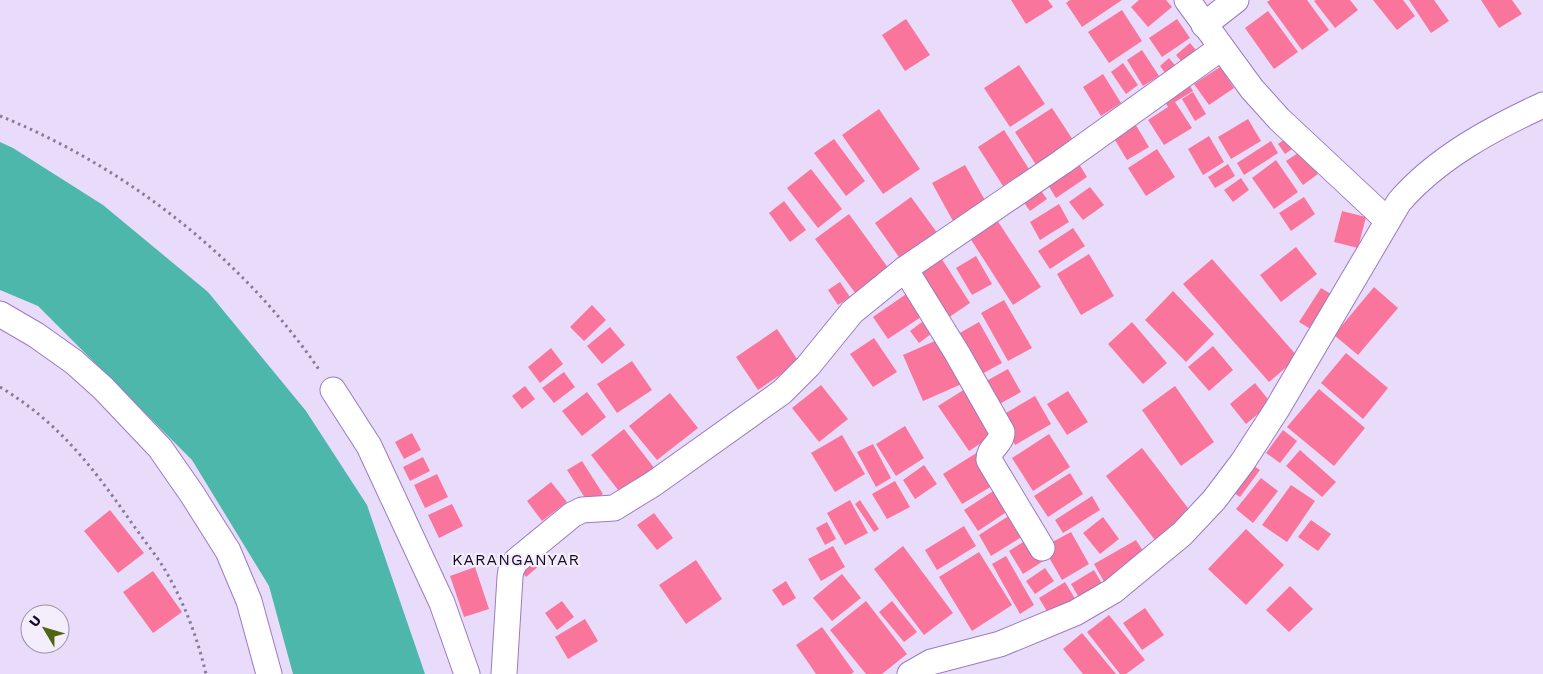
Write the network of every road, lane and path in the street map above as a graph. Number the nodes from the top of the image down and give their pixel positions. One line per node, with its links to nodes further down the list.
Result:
1 (1187, 0): 3 (street)
2 (1236, 0): 3 (street)
3 (1204, 26): 4 (street)
4 (1221, 48): 7 (street); 8 (street)
5 (1543, 105): 7 (street)
6 (0, 116): 11 (path)
7 (1387, 220): 17 (street)
8 (905, 269): 12 (street); 16 (street)
9 (0, 314): 14 (street)
10 (0, 387): 13 (path)
11 (333, 390): 15 (street)
12 (1042, 548)
13 (206, 674)
14 (269, 674)
15 (467, 674)
16 (504, 674)
17 (910, 674)

